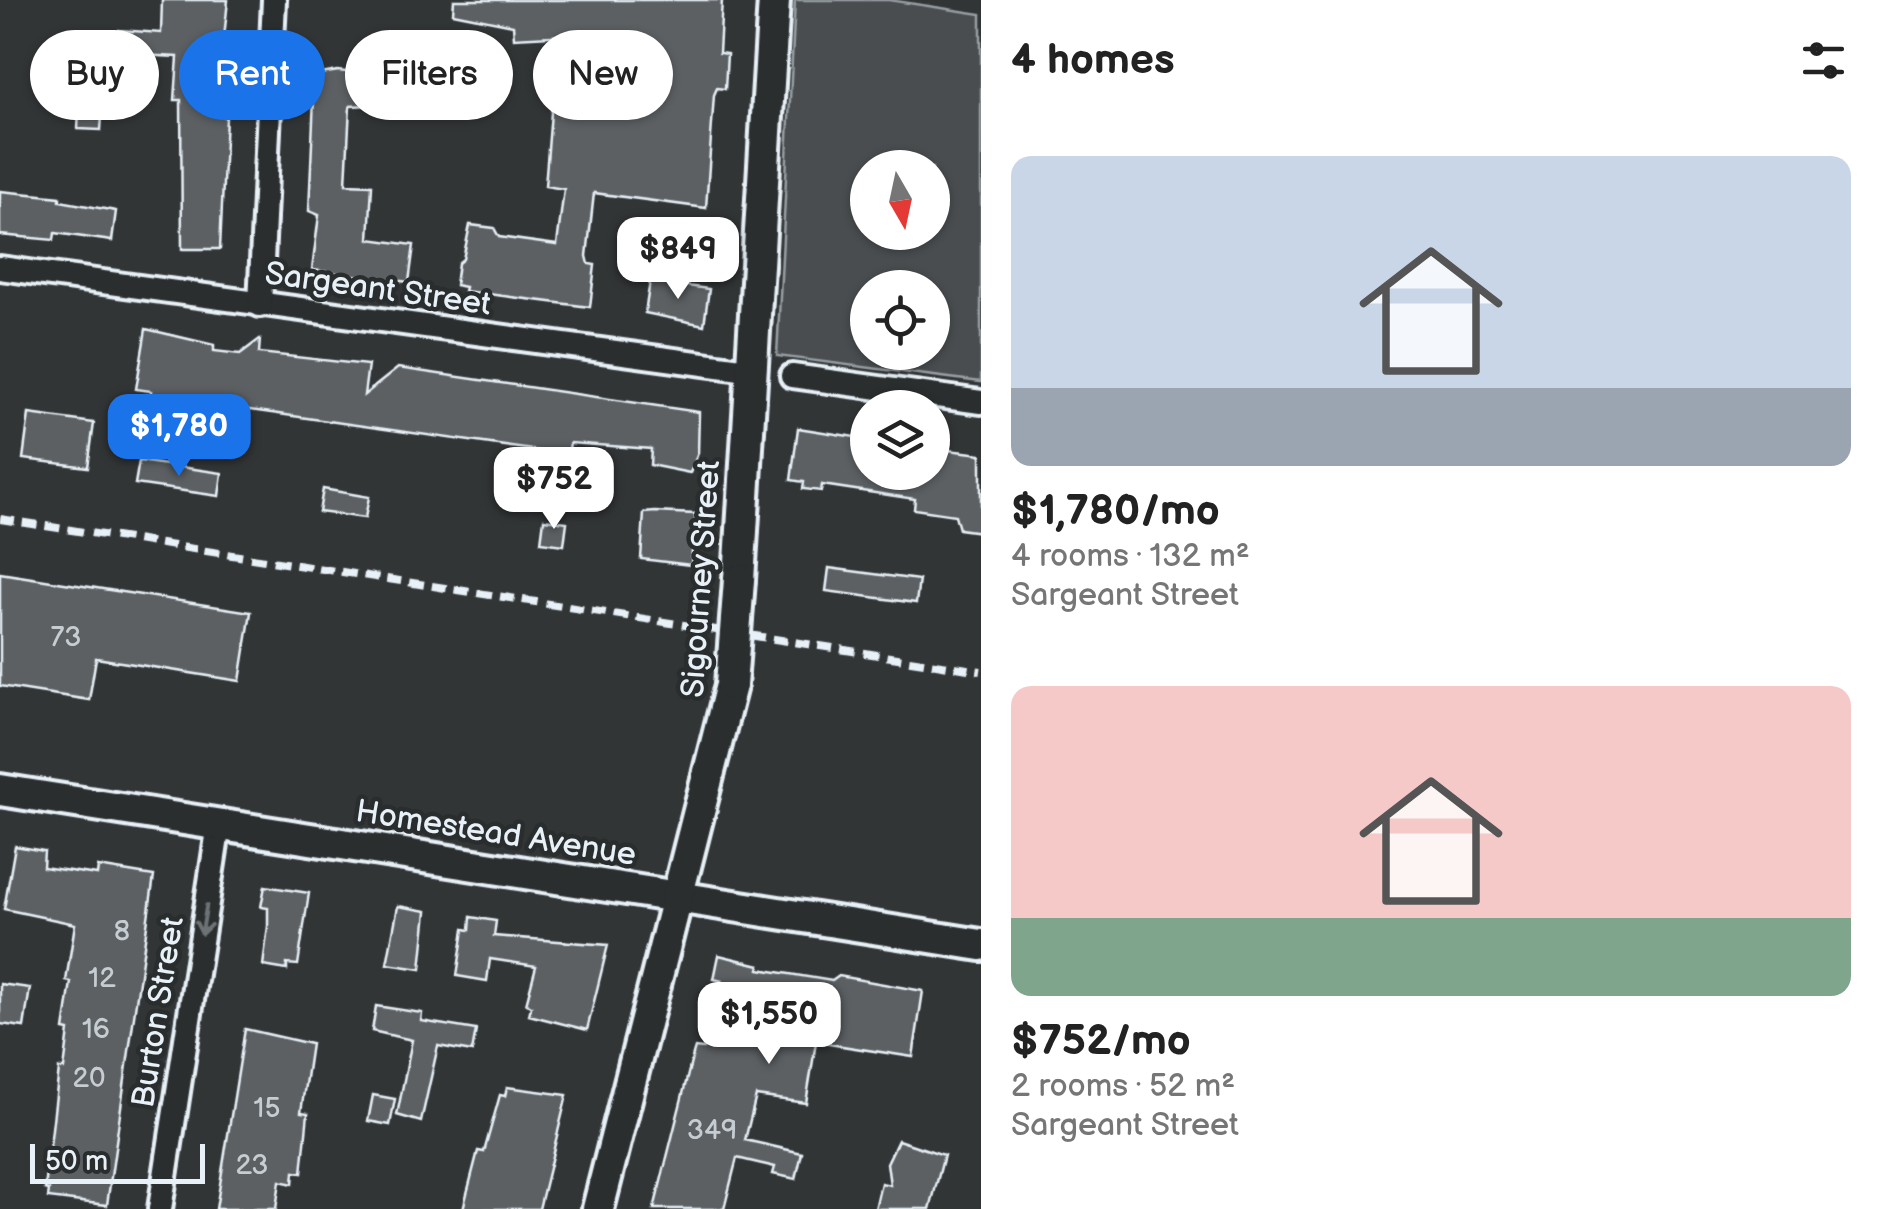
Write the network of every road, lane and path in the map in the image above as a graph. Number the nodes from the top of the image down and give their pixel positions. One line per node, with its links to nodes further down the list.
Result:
1 (274, 0): 4 (street)
2 (774, 0): 5 (main road, Sigourney Street)
3 (0, 268): 4 (street, Sargeant Street)
4 (260, 305): 5 (street, Sargeant Street)
5 (748, 370): 10 (main road, Sigourney Street, bridge)
6 (792, 376): 7 (street)
7 (981, 402)
8 (0, 790): 9 (main road, Homestead Avenue)
9 (219, 824): 10 (main road, Homestead Avenue); 12 (street, Burton Street, one-way to 12)
10 (679, 896): 11 (main road, Homestead Avenue); 13 (main road, Sigourney Street)
11 (981, 945)
12 (160, 1209)
13 (598, 1209)

